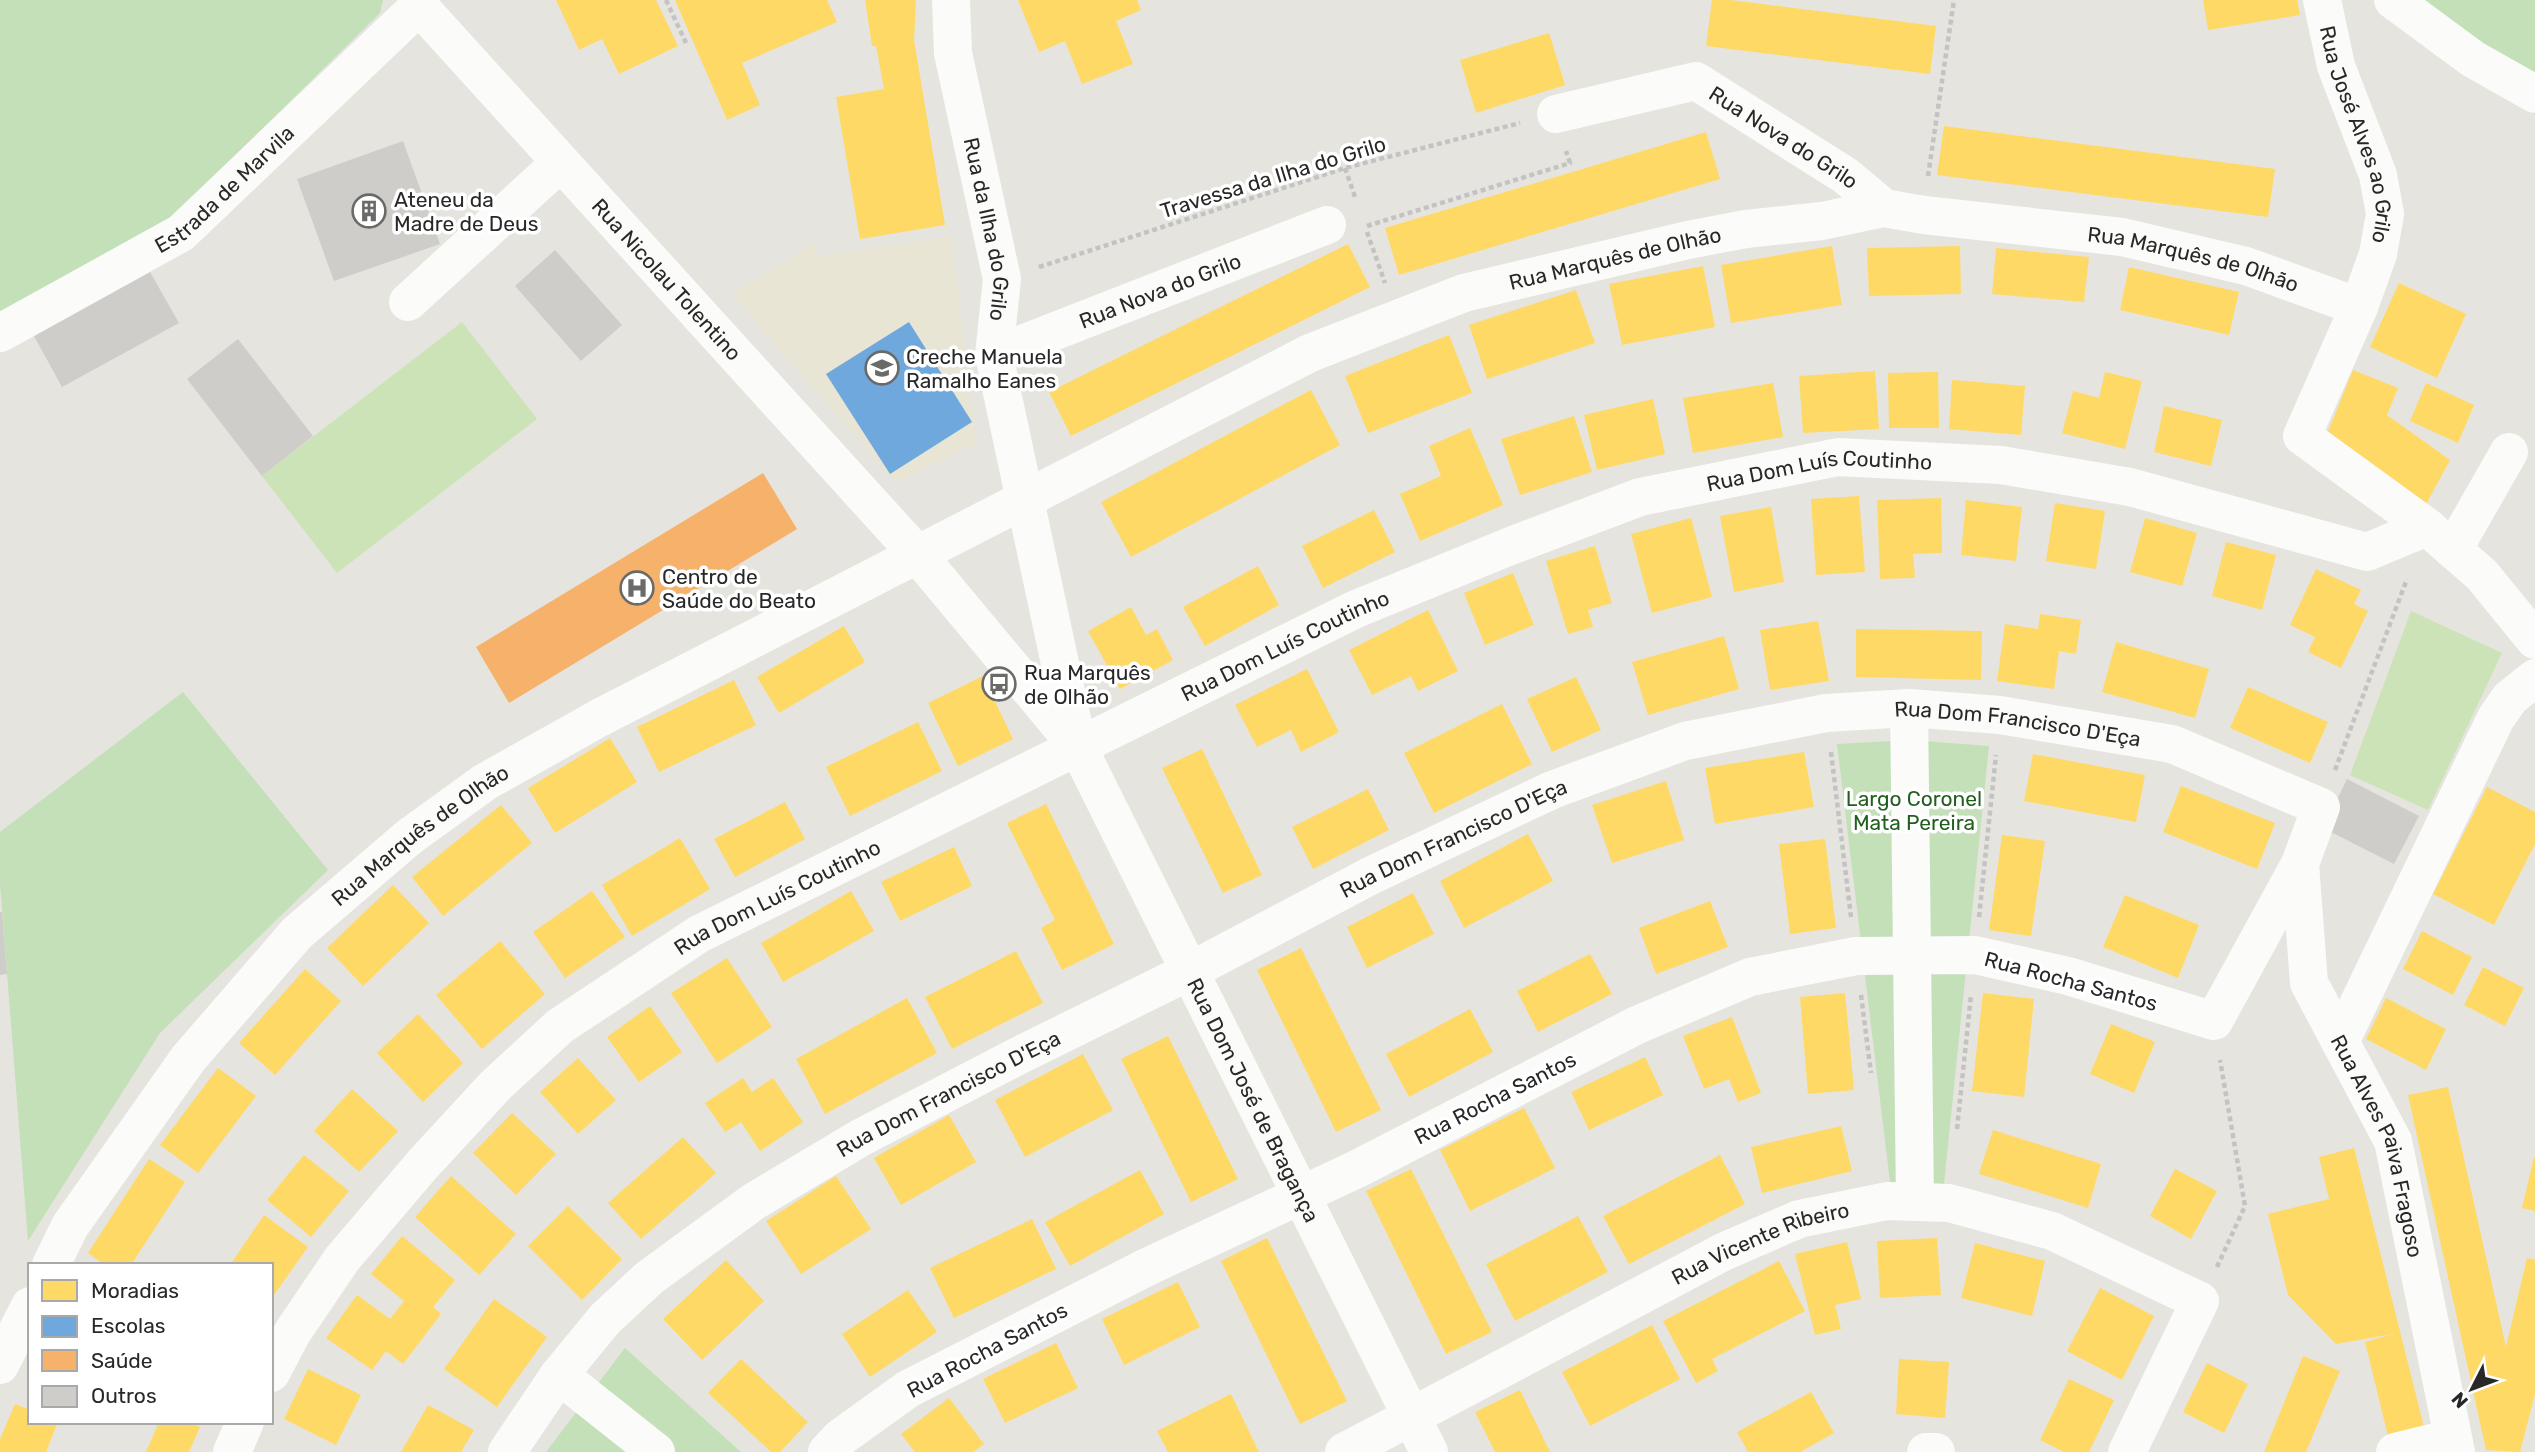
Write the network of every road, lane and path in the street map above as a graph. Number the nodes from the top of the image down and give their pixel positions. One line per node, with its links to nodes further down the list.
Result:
1 (666, 0): 7 (path)
2 (951, 0): 17 (street, Rua da Ilha do Grilo)
3 (1954, 0): 14 (path)
4 (2322, 0): 19 (street, Rua José Alves ao Grilo)
5 (2393, 0): 8 (street)
6 (419, 3): 10 (street, Rua Nicolau Tolentino); 21 (street, Estrada de Marvila)
7 (686, 43)
8 (2535, 94)
9 (1556, 114): 11 (path, Travessa da Ilha do Grilo); 13 (street, Rua Nova do Grilo); 16 (path)
10 (560, 163): 18 (street); 26 (street, Rua Nicolau Tolentino)
11 (1345, 168): 12 (path); 17 (path, Travessa da Ilha do Grilo)
12 (1357, 203)
13 (1884, 208): 14 (street, Rua Marquês de Olhão); 20 (street, Rua Marquês de Olhão)
14 (1924, 215): 19 (street, Rua Marquês de Olhão)
15 (1344, 220): 16 (path); 22 (street, Rua Nova do Grilo)
16 (1366, 226): 20 (path)
17 (1002, 279): 22 (street, Rua da Ilha do Grilo)
18 (408, 302)
19 (2359, 307): 25 (street, Rua José Alves ao Grilo)
20 (1397, 319): 24 (street, Rua Marquês de Olhão)
21 (0, 333)
22 (995, 355): 24 (street, Rua da Ilha do Grilo)
23 (2509, 452): 25 (street)
24 (1026, 498): 26 (street, Rua Marquês de Olhão); 30 (street, Rua da Ilha do Grilo)
25 (2440, 539): 27 (street); 30 (street, Rua Dom Luís Coutinho); 31 (path)
26 (917, 554): 30 (street); 39 (street, Rua Marquês de Olhão)
27 (2535, 640)
28 (2535, 678): 36 (street, Rua Alves Paiva Fragoso)
29 (1909, 709): 31 (street, Rua Dom Francisco D'Eça); 33 (street); 34 (street, Rua Dom Francisco D'Eça)
30 (1078, 747): 34 (street, Rua Dom José de Bragança); 43 (street, Rua Dom Luís Coutinho)
31 (2321, 807): 32 (street)
32 (2300, 864): 35 (street); 36 (street)
33 (1912, 954): 35 (street, Rua Rocha Santos); 37 (street, Rua Rocha Santos); 38 (street)
34 (1190, 971): 37 (street, Rua Dom José de Bragança); 44 (street, Rua Dom Francisco D'Eça)
35 (2214, 1021): 40 (path)
36 (2340, 1042): 47 (street, Rua Alves Paiva Fragoso)
37 (1301, 1194): 45 (street, Rua Dom José de Bragança); 51 (street, Rua Rocha Santos)
38 (1915, 1202): 40 (street, Rua Vicente Ribeiro); 45 (street, Rua Vicente Ribeiro)
39 (52, 1263)
40 (2200, 1301): 56 (street)
41 (28, 1310): 42 (street)
42 (0, 1364)
43 (273, 1369)
44 (559, 1375): 49 (street, Rua Dom Francisco D'Eça); 50 (street)
45 (1411, 1415): 52 (street, Rua Vicente Ribeiro); 53 (street, Rua Dom José de Bragança)
46 (244, 1424): 48 (street)
47 (2454, 1445): 57 (street)
48 (232, 1452)
49 (507, 1452)
50 (656, 1452)
51 (827, 1452)
52 (1344, 1452)
53 (1429, 1452)
54 (1926, 1452): 55 (street)
55 (1936, 1452)
56 (2127, 1452)
57 (2395, 1452)

